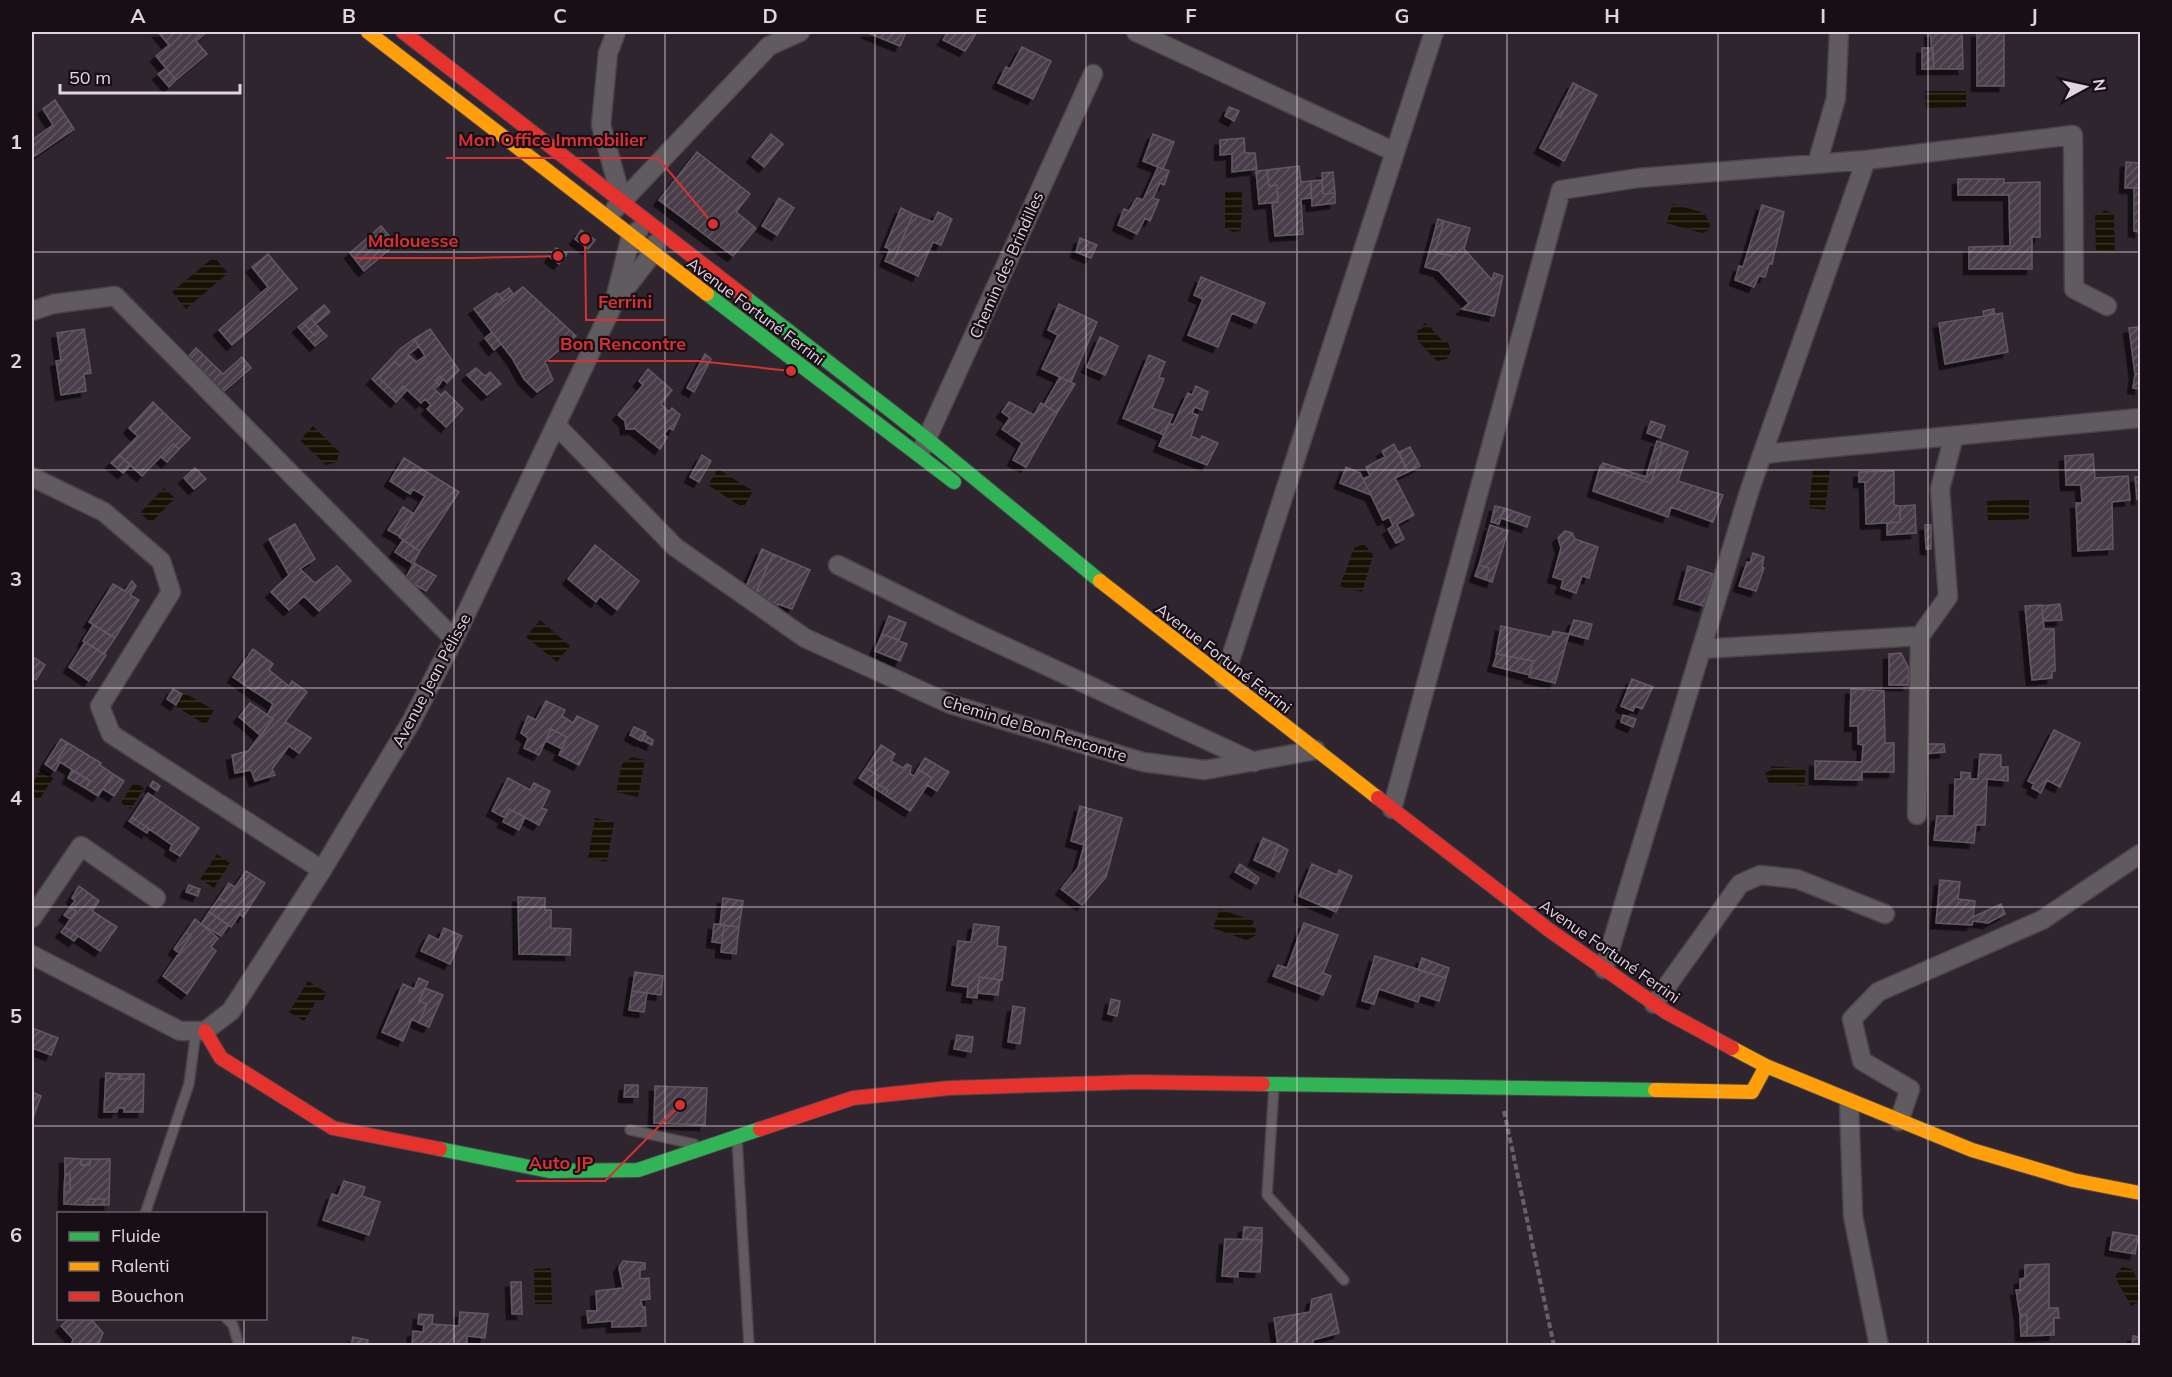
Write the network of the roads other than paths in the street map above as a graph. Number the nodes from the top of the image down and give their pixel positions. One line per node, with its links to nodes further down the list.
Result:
1 (368, 32): 8 (main road, Avenue Fortuné Ferrini)
2 (616, 32): 13 (street)
3 (800, 32): 13 (street)
4 (1136, 32): 10 (street)
5 (1434, 32): 10 (street)
6 (1839, 32): 12 (street)
7 (408, 33): 8 (street); 13 (main road, Avenue Fortuné Ferrini)
8 (402, 58): 14 (main road, Avenue Fortuné Ferrini)
9 (1093, 74): 24 (street, Chemin des Brindilles)
10 (1395, 152): 33 (street)
11 (1866, 160): 12 (street); 19 (street); 25 (street)
12 (1817, 164): 36 (street)
13 (622, 201): 14 (street); 15 (main road, Avenue Fortuné Ferrini)
14 (607, 218): 16 (main road, Avenue Fortuné Ferrini)
15 (654, 226): 16 (street); 17 (street); 24 (main road, Avenue Fortuné Ferrini)
16 (631, 237): 17 (main road, Avenue Fortuné Ferrini); 18 (street, Avenue Jean Pélisse)
17 (653, 253): 18 (street, Avenue Jean Pélisse); 26 (main road, Avenue Fortuné Ferrini)
18 (614, 303): 22 (street, Avenue Jean Pélisse)
19 (2107, 306)
20 (32, 311): 31 (street)
21 (2140, 418): 23 (street)
22 (555, 425): 31 (street, Avenue Jean Pélisse); 35 (street, Chemin de Bon Rencontre)
23 (1954, 436): 25 (street); 30 (street)
24 (927, 439): 26 (street, Chemin des Brindilles); 29 (main road, Avenue Fortuné Ferrini)
25 (1763, 454): 32 (street)
26 (919, 457): 29 (main road, Avenue Fortuné Ferrini)
27 (32, 477): 39 (street)
28 (838, 565): 35 (street)
29 (1131, 607): 33 (main road, Avenue Fortuné Ferrini)
30 (1920, 636): 32 (street); 37 (street)
31 (454, 639): 39 (street, Avenue Jean Pélisse)
32 (1701, 649): 44 (street)
33 (1224, 679): 34 (main road, Avenue Fortuné Ferrini)
34 (1316, 750): 35 (street, Chemin de Bon Rencontre); 36 (main road, Avenue Fortuné Ferrini)
35 (1254, 762)
36 (1392, 809): 44 (main road, Avenue Fortuné Ferrini)
37 (1917, 815)
38 (2140, 854): 50 (street)
39 (322, 870): 46 (street, Avenue Jean Pélisse)
40 (156, 898): 42 (street)
41 (1885, 914): 45 (street)
42 (32, 918)
43 (32, 955): 46 (street)
44 (1604, 969): 45 (main road, Avenue Fortuné Ferrini)
45 (1654, 1004): 47 (main road, Avenue Fortuné Ferrini)
46 (200, 1031): 53 (main road); 55 (lane)
47 (1766, 1066): 48 (main road); 49 (main road, Avenue Fortuné Ferrini)
48 (1275, 1084): 52 (main road); 56 (lane)
49 (1849, 1102): 50 (main road, Avenue Fortuné Ferrini); 60 (street)
50 (1899, 1122): 54 (main road, Avenue Fortuné Ferrini)
51 (630, 1130): 53 (lane)
52 (737, 1137): 53 (main road); 59 (lane)
53 (708, 1146)
54 (2140, 1193)
55 (146, 1212)
56 (1344, 1280)
57 (228, 1320): 58 (lane)
58 (239, 1346)
59 (749, 1346)
60 (1879, 1346)

